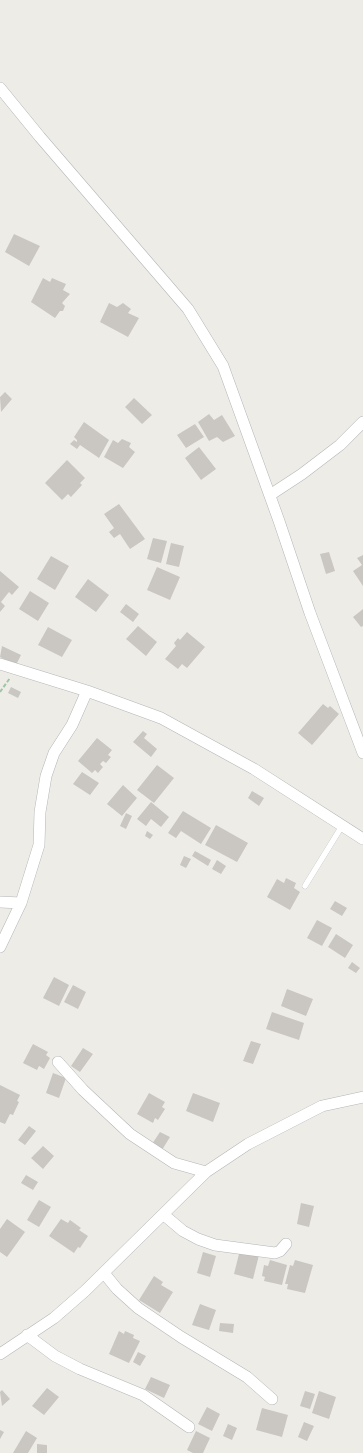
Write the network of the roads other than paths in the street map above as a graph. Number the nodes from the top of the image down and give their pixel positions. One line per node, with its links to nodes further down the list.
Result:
1 (0, 88): 3 (street)
2 (363, 422): 3 (street)
3 (270, 495): 6 (street)
4 (0, 664): 5 (street)
5 (87, 691): 7 (street); 11 (street)
6 (363, 753)
7 (342, 826): 8 (street); 9 (lane)
8 (363, 839)
9 (305, 886)
10 (0, 902): 11 (street)
11 (21, 903): 12 (street)
12 (0, 946)
13 (58, 1062): 15 (street)
14 (363, 1097): 15 (street)
15 (206, 1172): 16 (street)
16 (164, 1215): 17 (street); 18 (street)
17 (286, 1244)
18 (104, 1273): 19 (street); 21 (street)
19 (27, 1335): 20 (street); 22 (street)
20 (0, 1354)
21 (272, 1399)
22 (189, 1427)

